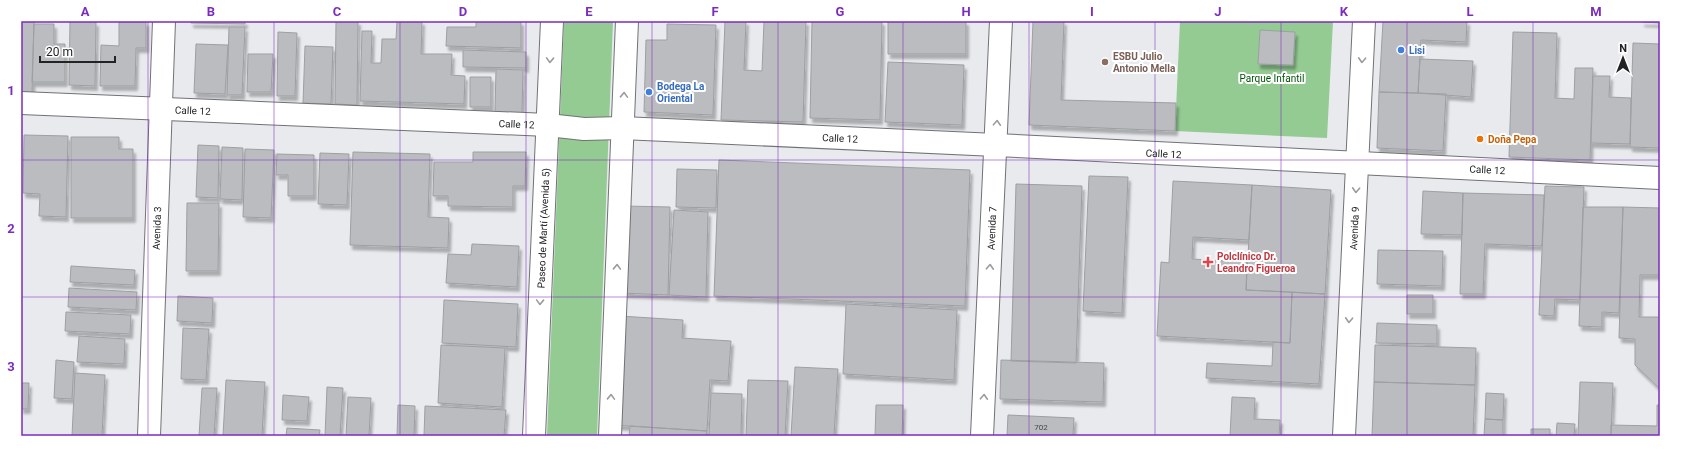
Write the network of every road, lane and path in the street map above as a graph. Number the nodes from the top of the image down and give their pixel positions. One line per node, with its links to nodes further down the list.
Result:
1 (164, 21): 7 (street, Avenida 3)
2 (552, 21): 8 (street, Paseo de Martí (Avenida 5), one-way to 8)
3 (626, 21): 9 (street, one-way to 3)
4 (1001, 21): 10 (street, Avenida 7, one-way to 4)
5 (1364, 21): 11 (street, Avenida 9, one-way to 11)
6 (21, 103): 7 (street, Calle 12)
7 (161, 108): 8 (street, Calle 12); 13 (street, Avenida 3)
8 (548, 125): 9 (street, Calle 12); 14 (street, Paseo de Martí (Avenida 5), one-way to 14)
9 (622, 128): 10 (street, Calle 12); 15 (street, one-way to 9)
10 (996, 144): 11 (street, Calle 12); 16 (street, Avenida 7, one-way to 10)
11 (1357, 162): 12 (street, Calle 12); 17 (street, Avenida 9, one-way to 17)
12 (1660, 178)
13 (149, 436)
14 (534, 436)
15 (610, 436)
16 (982, 436)
17 (1344, 436)

